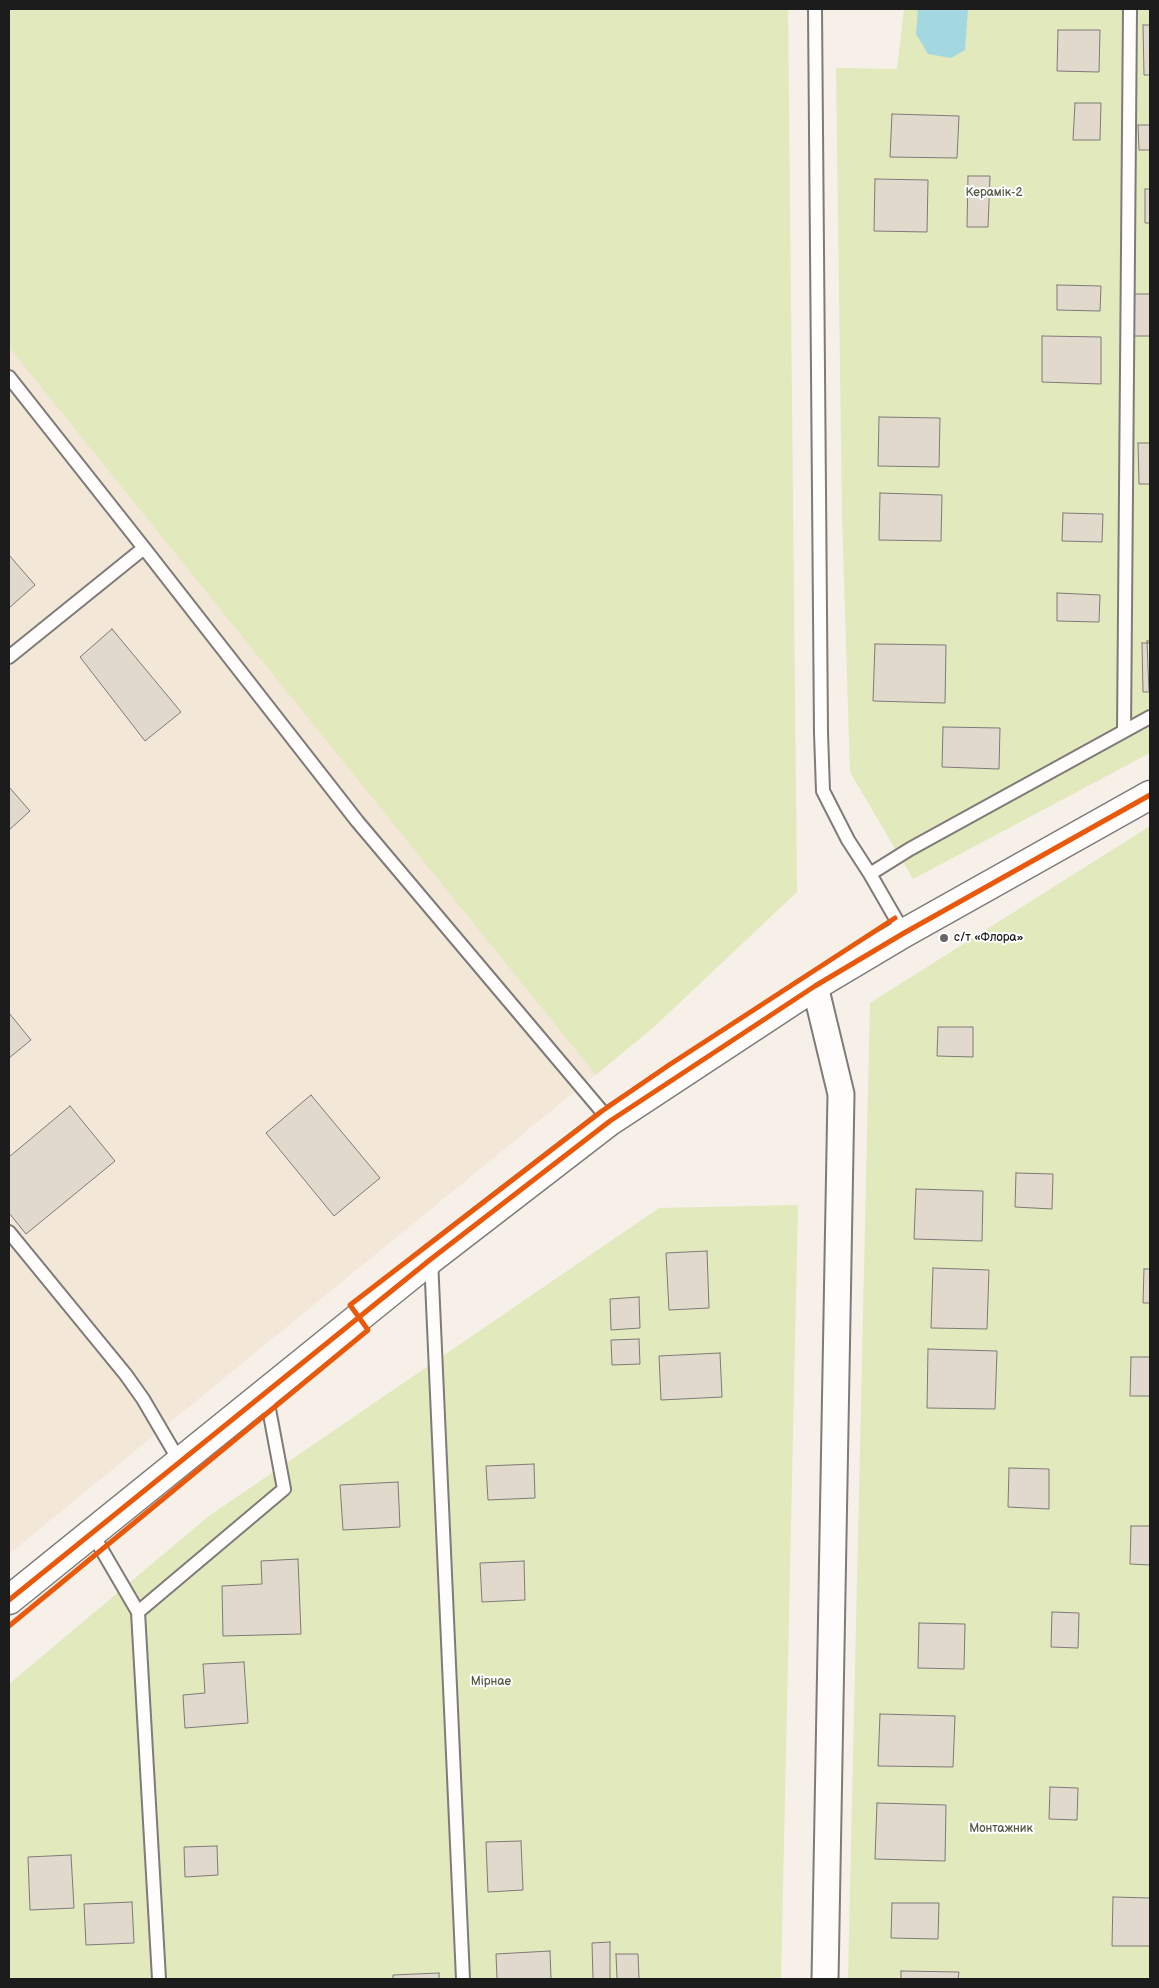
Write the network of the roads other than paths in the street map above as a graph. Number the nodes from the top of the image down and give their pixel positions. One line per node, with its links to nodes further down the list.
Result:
1 (815, 9): 9 (lane)
2 (1130, 9): 7 (lane)
3 (9, 378): 4 (lane)
4 (144, 548): 5 (lane); 12 (lane)
5 (9, 657)
6 (1150, 718): 7 (lane)
7 (1124, 731): 9 (lane)
8 (1150, 795): 10 (street)
9 (870, 874): 10 (lane)
10 (904, 933): 11 (street)
11 (815, 986): 12 (street); 22 (street)
12 (610, 1121): 14 (street)
13 (9, 1232): 16 (lane)
14 (431, 1260): 15 (street); 21 (lane)
15 (266, 1393): 16 (street); 19 (lane)
16 (180, 1462): 17 (street)
17 (92, 1533): 18 (street); 19 (lane)
18 (9, 1600)
19 (138, 1612): 20 (lane)
20 (159, 1979)
21 (463, 1979)
22 (825, 1979)

